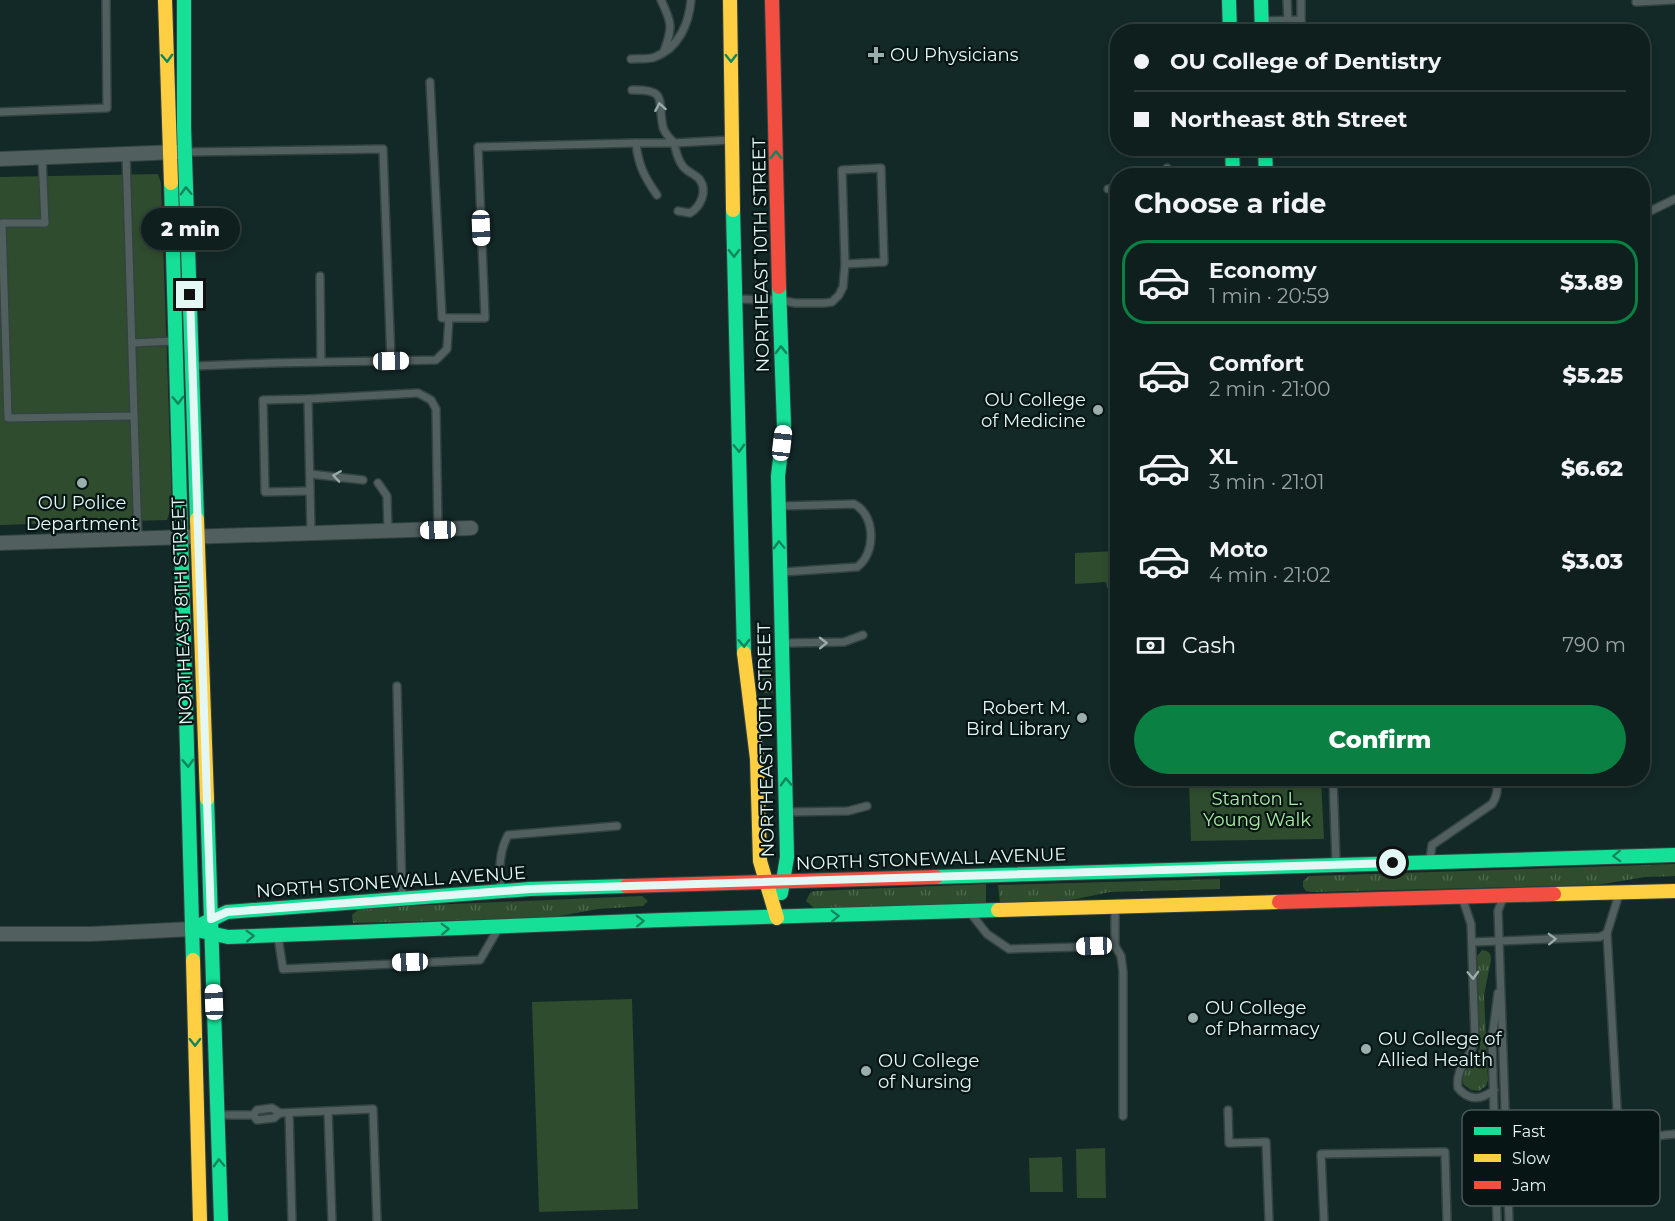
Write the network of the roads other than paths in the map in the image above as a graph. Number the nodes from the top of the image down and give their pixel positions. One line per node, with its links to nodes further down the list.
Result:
1 (106, 0): 24 (lane)
2 (165, 0): 29 (main road, NORTHEAST 8TH STREET, one-way to 29)
3 (184, 0): 28 (main road, NORTHEAST 8TH STREET)
4 (661, 0): 20 (lane)
5 (691, 0): 20 (lane)
6 (730, 0): 25 (main road, NORTHEAST 10TH STREET, one-way to 25)
7 (772, 0): 40 (main road, NORTHEAST 10TH STREET, one-way to 7)
8 (1229, 0): 16 (main road)
9 (1261, 0): 17 (main road)
10 (1287, 0): 14 (lane)
11 (1300, 0): 15 (lane)
12 (1673, 0): 13 (lane)
13 (1636, 2)
14 (1288, 21): 15 (lane); 18 (lane)
15 (1300, 21): 19 (lane)
16 (1230, 24)
17 (1262, 24)
18 (1272, 24)
19 (1301, 24)
20 (664, 52): 21 (lane)
21 (631, 59)
22 (430, 82): 41 (lane)
23 (632, 90): 26 (lane, one-way to 23)
24 (0, 112)
25 (732, 140): 26 (lane); 39 (main road, NORTHEAST 10TH STREET, one-way to 39)
26 (674, 143): 27 (lane); 35 (lane)
27 (636, 144): 33 (lane); 41 (lane)
28 (185, 152): 29 (street); 44 (lane); 46 (main road, NORTHEAST 8TH STREET, one-way to 28)
29 (170, 153): 30 (street); 42 (main road, NORTHEAST 8TH STREET)
30 (126, 154): 31 (street); 43 (lane)
31 (42, 157): 32 (street); 49 (lane)
32 (0, 159)
33 (657, 195)
34 (1675, 199): 36 (lane)
35 (678, 211)
36 (1650, 211)
37 (845, 264): 37 (lane); 40 (lane)
38 (320, 276): 45 (lane)
39 (735, 299): 40 (lane); 75 (main road, NORTHEAST 10TH STREET, one-way to 75)
40 (779, 300): 54 (main road, NORTHEAST 10TH STREET, one-way to 40)
41 (449, 318): 44 (lane)
42 (176, 341): 43 (lane); 47 (main road, NORTHEAST 8TH STREET)
43 (132, 343): 49 (lane)
44 (391, 361): 45 (lane)
45 (321, 362): 46 (lane)
46 (192, 367): 47 (lane); 59 (main road, NORTHEAST 8TH STREET)
47 (177, 368): 61 (main road, NORTHEAST 8TH STREET, one-way to 61)
48 (308, 399): 50 (lane); 53 (lane); 56 (lane)
49 (134, 416): 60 (lane)
50 (310, 474): 51 (lane, one-way to 50); 53 (lane)
51 (363, 480)
52 (378, 483): 57 (lane)
53 (310, 491): 58 (lane)
54 (778, 506): 63 (main road, NORTHEAST 10TH STREET, one-way to 54); 63 (lane)
55 (471, 528): 56 (street)
56 (438, 530): 57 (street)
57 (388, 532): 58 (street)
58 (311, 534): 59 (street)
59 (198, 537): 61 (street); 86 (main road, NORTHEAST 8TH STREET)
60 (138, 538): 61 (street); 62 (street)
61 (182, 538): 88 (main road, NORTHEAST 8TH STREET, one-way to 88)
62 (0, 543)
63 (780, 573): 65 (main road, NORTHEAST 10TH STREET)
64 (863, 635): 65 (lane, one-way to 64)
65 (782, 643): 70 (main road, NORTHEAST 10TH STREET, one-way to 65)
66 (397, 686): 82 (lane)
67 (1333, 786): 74 (lane)
68 (1496, 786): 73 (lane)
69 (867, 806): 70 (lane)
70 (786, 812): 76 (main road, NORTHEAST 10TH STREET)
71 (617, 826): 77 (lane)
72 (1675, 855): 73 (main road, NORTH STONEWALL AVENUE, one-way to 73)
73 (1430, 862): 74 (main road, NORTH STONEWALL AVENUE)
74 (1336, 864): 76 (main road, NORTH STONEWALL AVENUE)
75 (767, 882): 76 (main road, NORTH STONEWALL AVENUE); 77 (main road, NORTH STONEWALL AVENUE); 85 (main road, NORTHEAST 10TH STREET)
76 (783, 882): 85 (main road, NORTHEAST 10TH STREET)
77 (501, 891): 82 (main road, NORTH STONEWALL AVENUE)
78 (1675, 891): 79 (main road, NORTH STONEWALL AVENUE)
79 (1620, 893): 80 (main road, NORTH STONEWALL AVENUE); 89 (lane)
80 (1504, 896): 81 (main road, NORTH STONEWALL AVENUE); 93 (lane)
81 (1462, 897): 83 (main road, NORTH STONEWALL AVENUE); 92 (lane)
82 (402, 899): 86 (main road, NORTH STONEWALL AVENUE)
83 (1115, 907): 84 (main road, NORTH STONEWALL AVENUE); 94 (lane)
84 (969, 912): 85 (main road, NORTH STONEWALL AVENUE, one-way to 84); 94 (lane)
85 (777, 918): 87 (main road, NORTH STONEWALL AVENUE, one-way to 85)
86 (211, 926): 88 (main road, NORTH STONEWALL AVENUE); 91 (main road, NORTH STONEWALL AVENUE, one-way to 91); 103 (main road, NORTHEAST 8TH STREET)
87 (500, 927): 91 (main road, NORTH STONEWALL AVENUE, one-way to 87); 91 (lane)
88 (192, 929): 90 (street, NORTH STONEWALL AVENUE); 109 (main road, NORTHEAST 8TH STREET, one-way to 109)
89 (1608, 933): 93 (lane, one-way to 89); 100 (lane)
90 (0, 934)
91 (277, 935)
92 (1472, 942): 93 (lane); 96 (lane, one-way to 96)
93 (1499, 942): 95 (lane)
94 (1115, 946): 104 (lane)
95 (1500, 979): 96 (lane); 99 (lane)
96 (1494, 1090): 98 (lane)
97 (1228, 1110): 114 (lane)
98 (1494, 1110)
99 (1505, 1110)
100 (1617, 1110)
101 (328, 1111): 102 (lane); 112 (lane); 113 (lane)
102 (289, 1113): 103 (lane); 111 (lane)
103 (218, 1115): 110 (main road, NORTHEAST 8TH STREET, one-way to 103)
104 (1123, 1116)
105 (1675, 1134): 106 (lane)
106 (1660, 1135)
107 (1497, 1206): 117 (lane)
108 (1508, 1206): 118 (lane)
109 (200, 1221)
110 (221, 1221)
111 (292, 1221)
112 (332, 1221)
113 (377, 1221)
114 (1269, 1221)
115 (1324, 1221): 116 (lane)
116 (1447, 1221)
117 (1497, 1221)
118 (1509, 1221)

